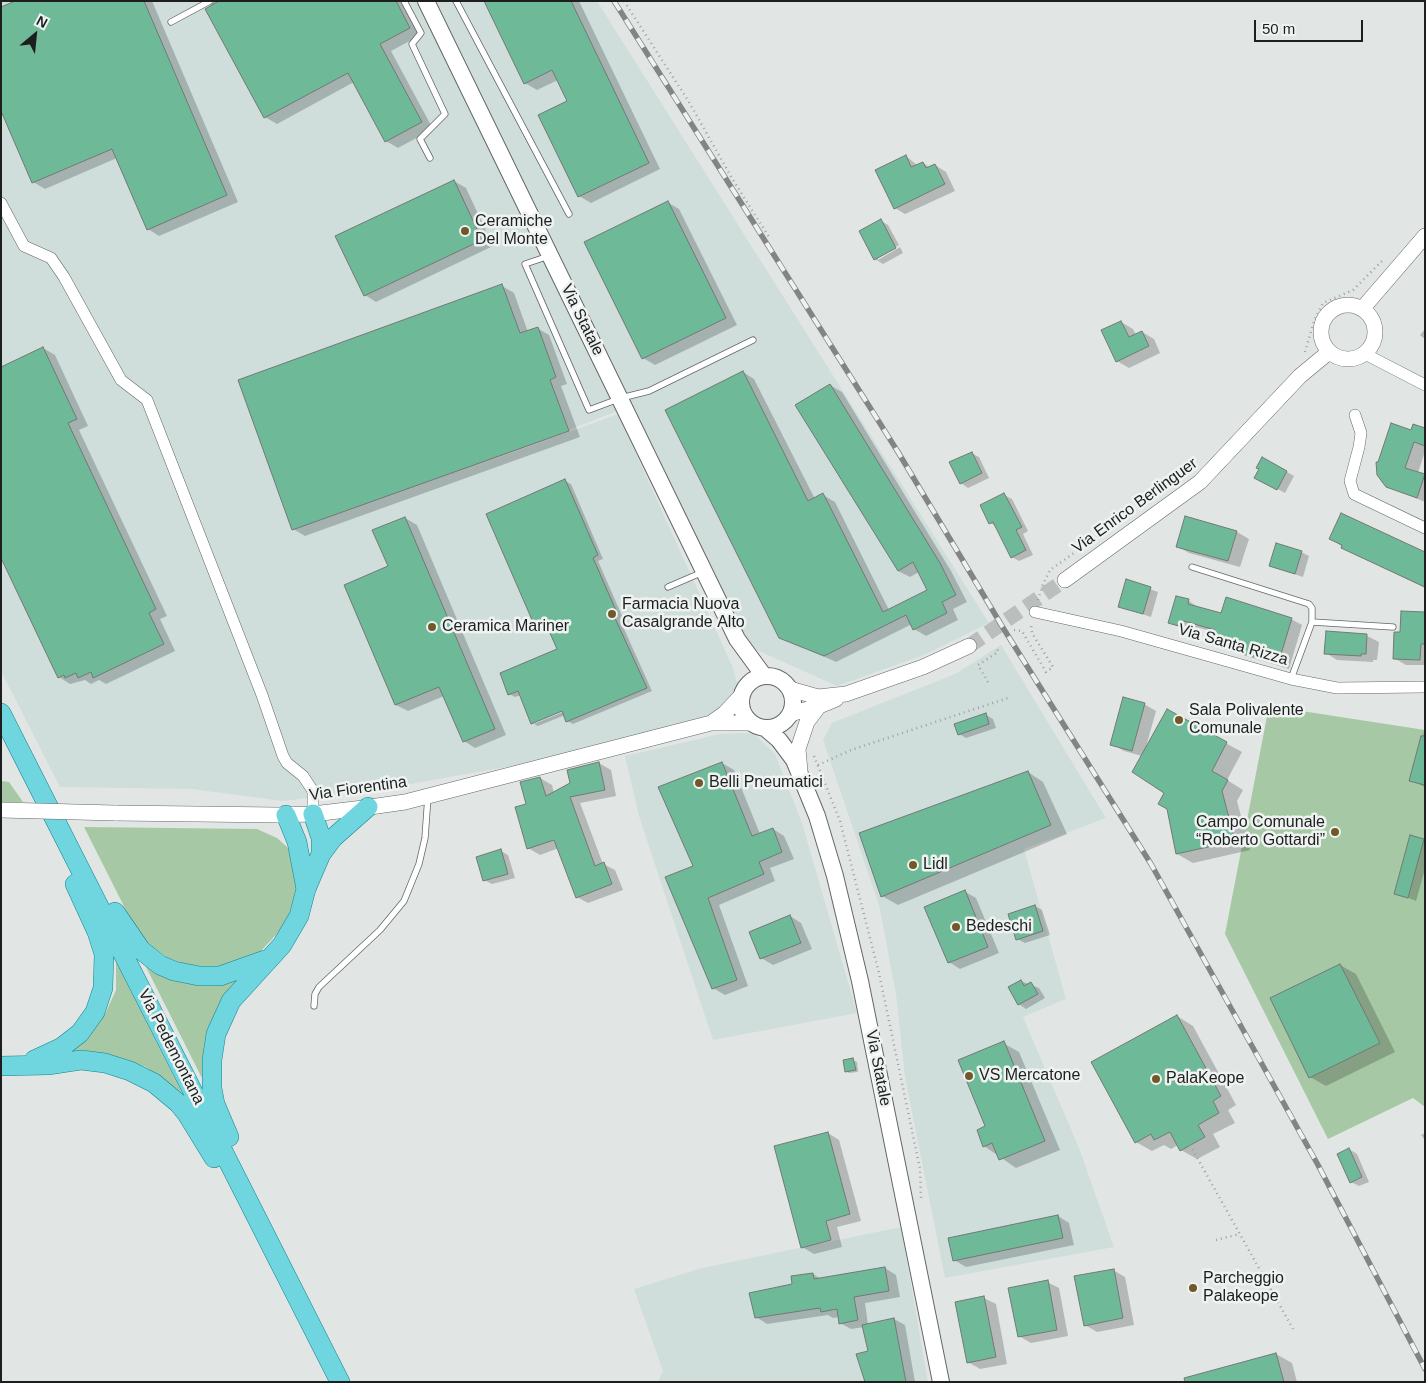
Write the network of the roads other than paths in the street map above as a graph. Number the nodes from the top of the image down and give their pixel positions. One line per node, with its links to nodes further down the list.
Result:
1 (210, 1): 5 (lane)
2 (404, 1): 6 (lane)
3 (426, 1): 10 (main road, Via Statale)
4 (456, 1): 8 (lane)
5 (171, 22)
6 (430, 158)
7 (1, 203): 44 (street)
8 (569, 214)
9 (1425, 236): 11 (street)
10 (550, 255): 16 (main road, Via Statale); 16 (lane)
11 (1362, 308): 13 (street); 14 (street)
12 (753, 340): 16 (lane)
13 (1329, 352): 14 (street); 21 (street, Via Enrico Berlinguer)
14 (1365, 354): 15 (street)
15 (1425, 385)
16 (621, 398): 20 (main road, Via Statale)
17 (1355, 415): 18 (street)
18 (1425, 528)
19 (1192, 567): 24 (lane)
20 (705, 571): 22 (lane); 26 (main road, Via Statale)
21 (1065, 580)
22 (668, 588)
23 (1035, 612): 29 (street, Via Santa Rizza)
24 (1312, 622): 25 (lane); 29 (lane)
25 (1394, 627)
26 (737, 639): 28 (main road, Via Statale); 32 (main road, Via Statale)
27 (969, 646): 33 (street)
28 (764, 676): 31 (main road); 32 (main road)
29 (1291, 680): 30 (street, Via Santa Rizza)
30 (1425, 687)
31 (790, 689): 33 (street); 36 (main road, Via Statale)
32 (743, 691): 37 (street, Via Fiorentina); 38 (main road, Via Statale)
33 (846, 694): 34 (street)
34 (819, 706): 36 (street); 40 (street)
35 (1, 713): 39 (main road, Via Pedemontana)
36 (789, 715): 38 (main road); 40 (main road, Via Statale)
37 (711, 723): 38 (street, Via Fiorentina); 41 (street, Via Fiorentina)
38 (758, 726): 40 (main road, Via Statale)
39 (18, 747): 48 (main road); 51 (main road); 52 (main road, Via Pedemontana)
40 (797, 766): 54 (main road, Via Statale)
41 (428, 796): 42 (street, Via Fiorentina); 49 (lane)
42 (368, 807): 44 (street, Via Fiorentina); 46 (main road)
43 (1, 810): 45 (street, Via Fiorentina, bridge)
44 (313, 814): 45 (street, Via Fiorentina); 46 (main road)
45 (286, 815): 47 (main road)
46 (321, 854): 47 (main road)
47 (306, 889): 48 (main road)
48 (268, 958): 52 (main road)
49 (314, 1006)
50 (1, 1066): 51 (main road)
51 (21, 1066): 52 (main road)
52 (298, 1299): 53 (main road, Via Pedemontana)
53 (340, 1382)
54 (941, 1382)

